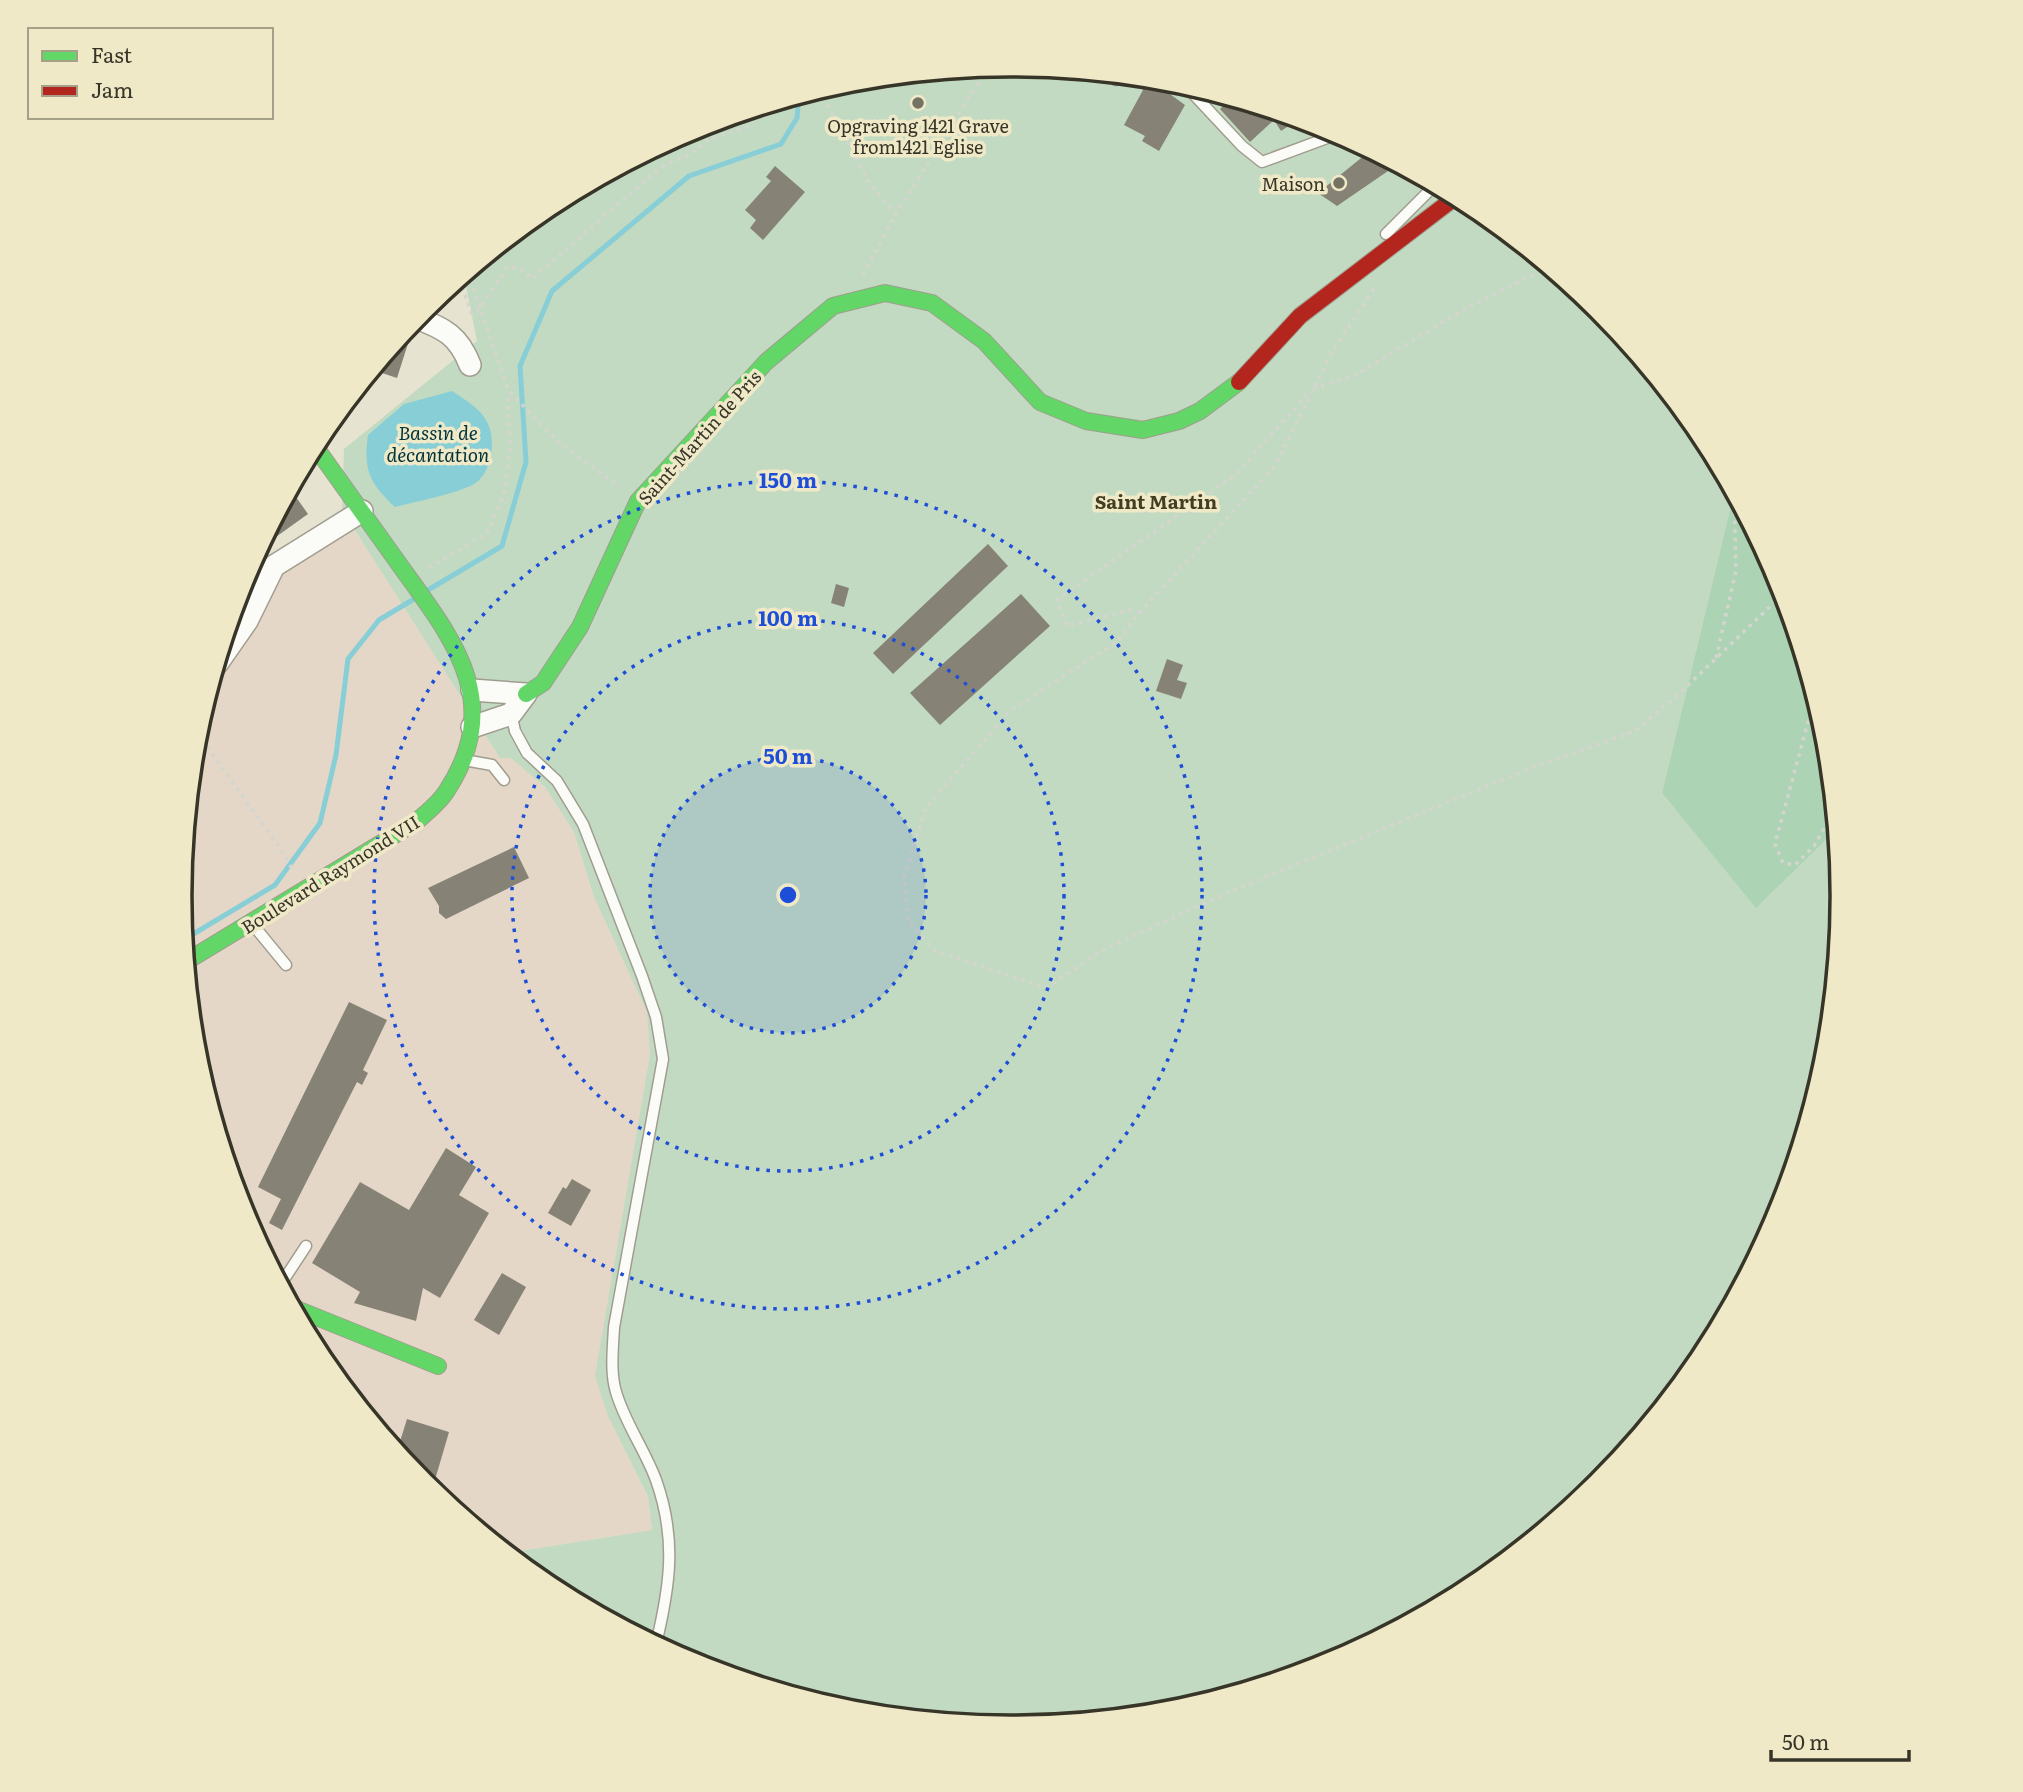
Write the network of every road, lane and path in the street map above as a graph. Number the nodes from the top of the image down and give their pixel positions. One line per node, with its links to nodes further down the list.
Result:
1 (981, 78): 8 (path)
2 (824, 99): 8 (path)
3 (1198, 99): 5 (lane)
4 (753, 118): 14 (path)
5 (1325, 139)
6 (1428, 191): 9 (lane)
7 (1448, 203): 9 (street, Saint-Martin de Pris)
8 (896, 214): 12 (path)
9 (1369, 265): 18 (path); 20 (street, Saint-Martin de Pris)
10 (1541, 271): 18 (path)
11 (471, 280): 14 (path)
12 (856, 282)
13 (463, 288): 14 (path)
14 (480, 309): 17 (path)
15 (427, 322): 16 (street)
16 (470, 365)
17 (508, 390): 20 (path); 23 (path)
18 (1311, 390): 25 (path); 25 (path)
19 (322, 456): 21 (street, Boulevard Raymond VII)
20 (638, 501): 29 (street, Saint-Martin de Pris)
21 (362, 512): 23 (street, Boulevard Raymond VII); 26 (street)
22 (1735, 512): 27 (path)
23 (410, 577): 28 (street, Boulevard Raymond VII)
24 (1775, 602): 27 (path)
25 (1140, 612): 27 (path)
26 (233, 641)
27 (1716, 660)
28 (472, 690): 29 (street); 31 (street, Boulevard Raymond VII)
29 (515, 700): 31 (street); 44 (lane)
30 (1810, 714): 35 (path)
31 (472, 727): 33 (street, Boulevard Raymond VII)
32 (206, 746): 36 (path)
33 (464, 760): 34 (lane); 37 (street, Boulevard Raymond VII)
34 (504, 780)
35 (1827, 823)
36 (294, 871)
37 (253, 924): 38 (street, Boulevard Raymond VII); 39 (lane)
38 (195, 957)
39 (286, 965)
40 (306, 1246): 41 (lane)
41 (286, 1276)
42 (307, 1313): 43 (street)
43 (438, 1366)
44 (658, 1635)

